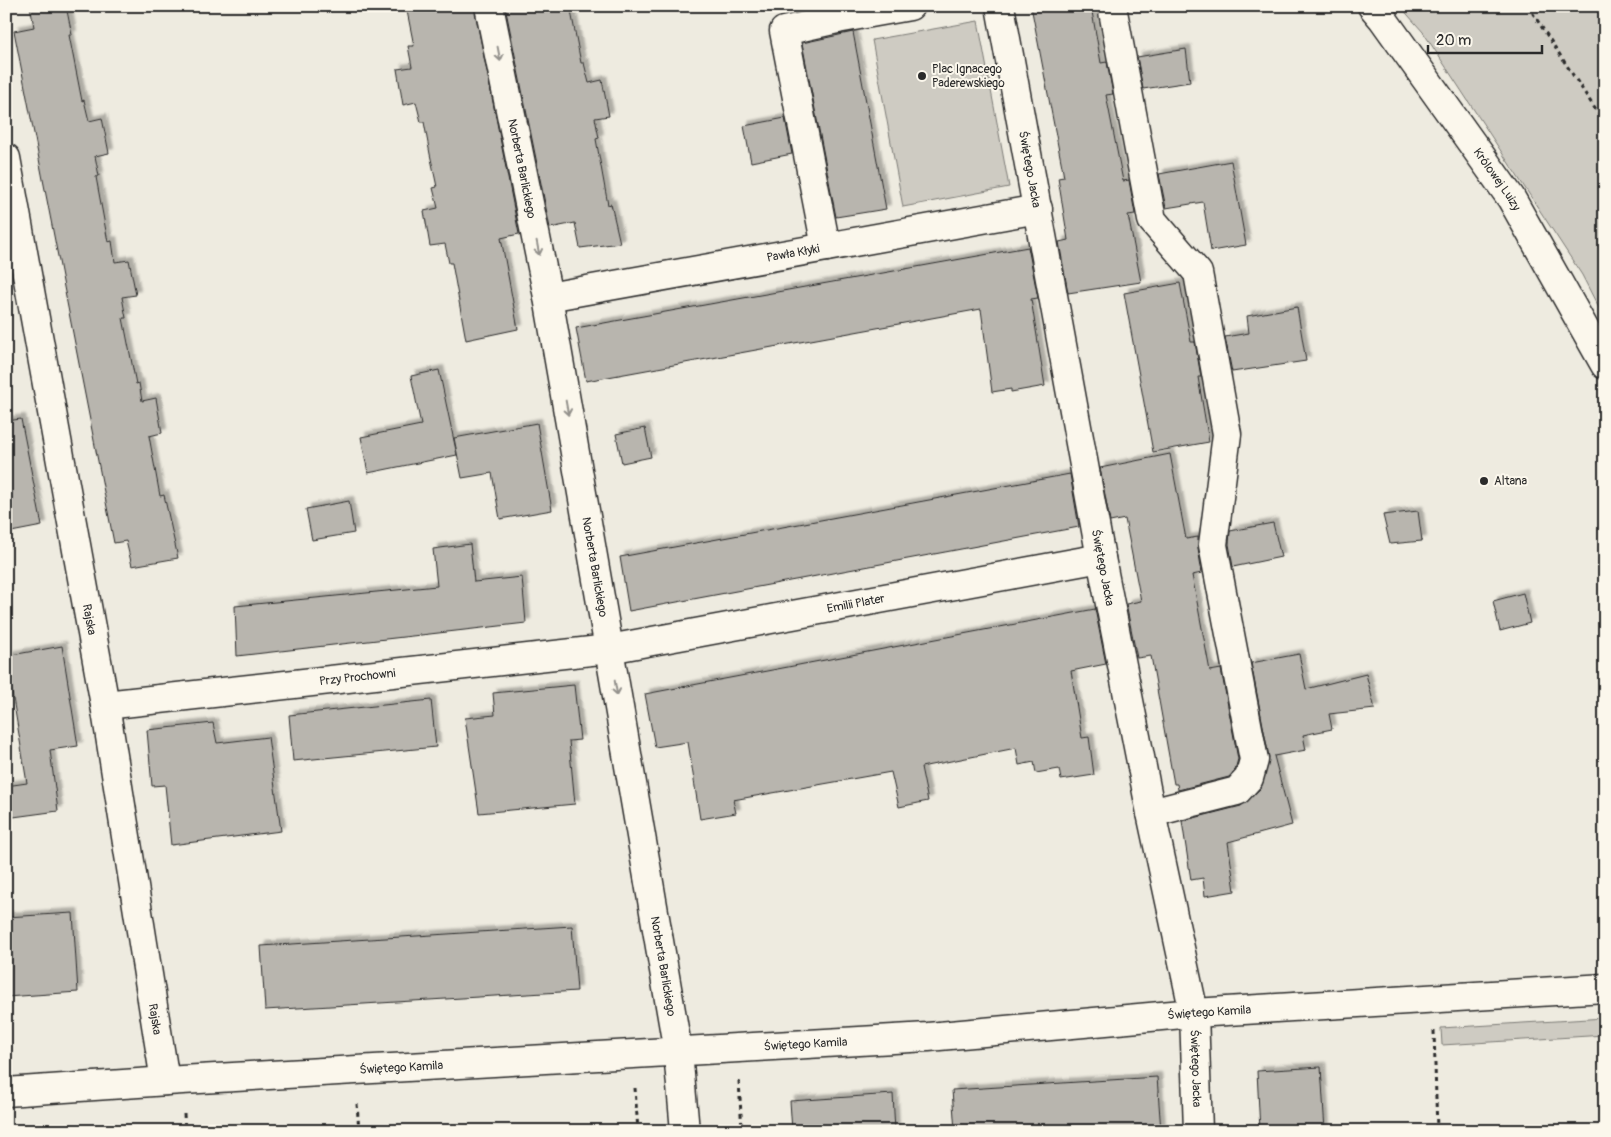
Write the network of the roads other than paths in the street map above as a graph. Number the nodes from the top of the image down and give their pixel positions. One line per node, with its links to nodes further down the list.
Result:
1 (490, 6): 10 (street, Norberta Barlickiego, one-way to 10)
2 (910, 6): 6 (street)
3 (1000, 6): 8 (street, Świętego Jacka)
4 (1112, 6): 15 (street)
5 (1372, 6): 11 (street, Królowej Luizy)
6 (836, 13): 9 (street)
7 (6, 158): 14 (street, Rajska)
8 (1038, 209): 9 (street, Pawła Kłyki); 12 (street, Świętego Jacka)
9 (826, 247): 10 (street, Pawła Kłyki)
10 (548, 297): 13 (street, Norberta Barlickiego, one-way to 13)
11 (1605, 365)
12 (1101, 558): 13 (street, Emilii Plater); 15 (street, Świętego Jacka)
13 (609, 649): 14 (street, Przy Prochowni); 18 (street, Norberta Barlickiego, one-way to 18)
14 (105, 705): 19 (street, Rajska)
15 (1152, 813): 17 (street, Świętego Jacka)
16 (1605, 988): 17 (street, Świętego Kamila)
17 (1194, 1012): 18 (street, Świętego Kamila); 22 (street, Świętego Jacka)
18 (678, 1052): 19 (street, Świętego Kamila); 21 (street, Norberta Barlickiego)
19 (165, 1081): 20 (street, Świętego Kamila)
20 (6, 1092)
21 (685, 1131)
22 (1198, 1131)

